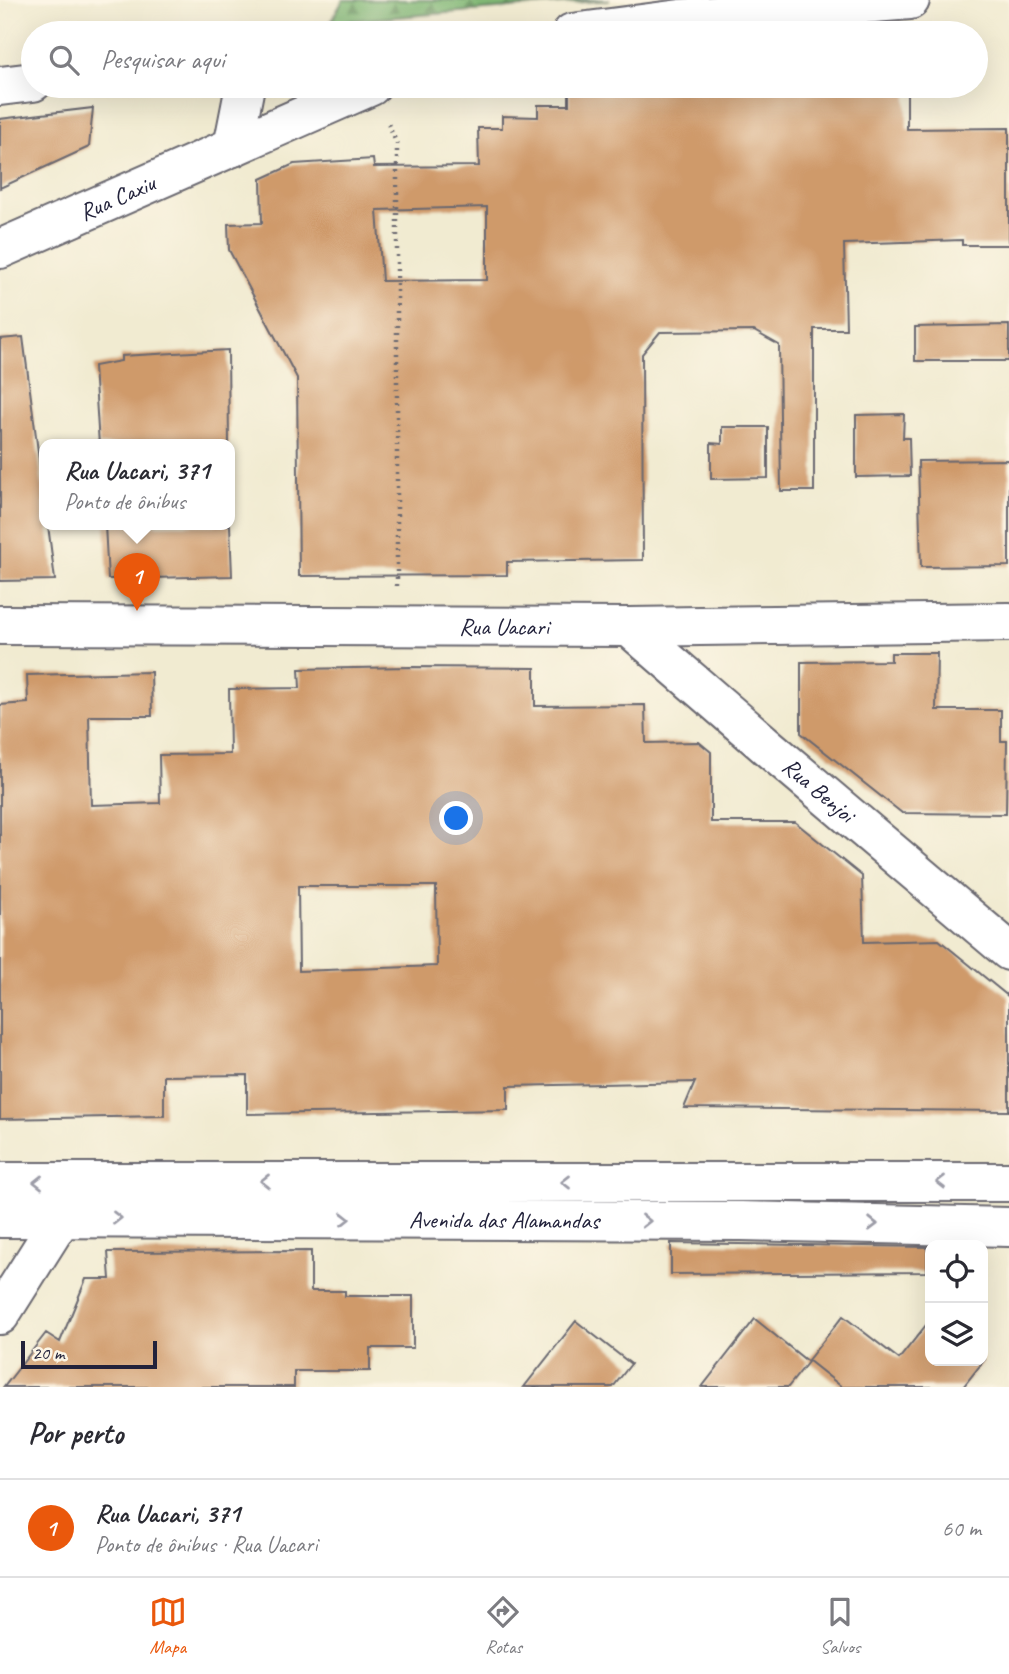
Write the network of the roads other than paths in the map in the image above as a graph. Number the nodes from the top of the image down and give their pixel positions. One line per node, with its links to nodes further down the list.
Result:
1 (910, 0): 2 (street)
2 (665, 21)
3 (21, 83): 4 (street)
4 (0, 86)
5 (243, 98): 7 (street)
6 (343, 98): 7 (street, Rua Caxiu)
7 (233, 147): 8 (street, Rua Caxiu)
8 (0, 249)
9 (1009, 622): 11 (street, Rua Uacari)
10 (0, 625): 11 (street, Rua Uacari)
11 (629, 627): 12 (street, Rua Benjoi)
12 (1009, 951)
13 (84, 1181): 14 (street, Avenida das Alamandas, one-way to 14); 15 (street, Avenida das Alamandas, one-way to 13); 17 (street)
14 (0, 1182)
15 (1009, 1182)
16 (0, 1218): 17 (street, Avenida das Alamandas)
17 (62, 1218): 18 (street, Avenida das Alamandas, one-way to 18); 19 (street)
18 (1009, 1227)
19 (0, 1315)

